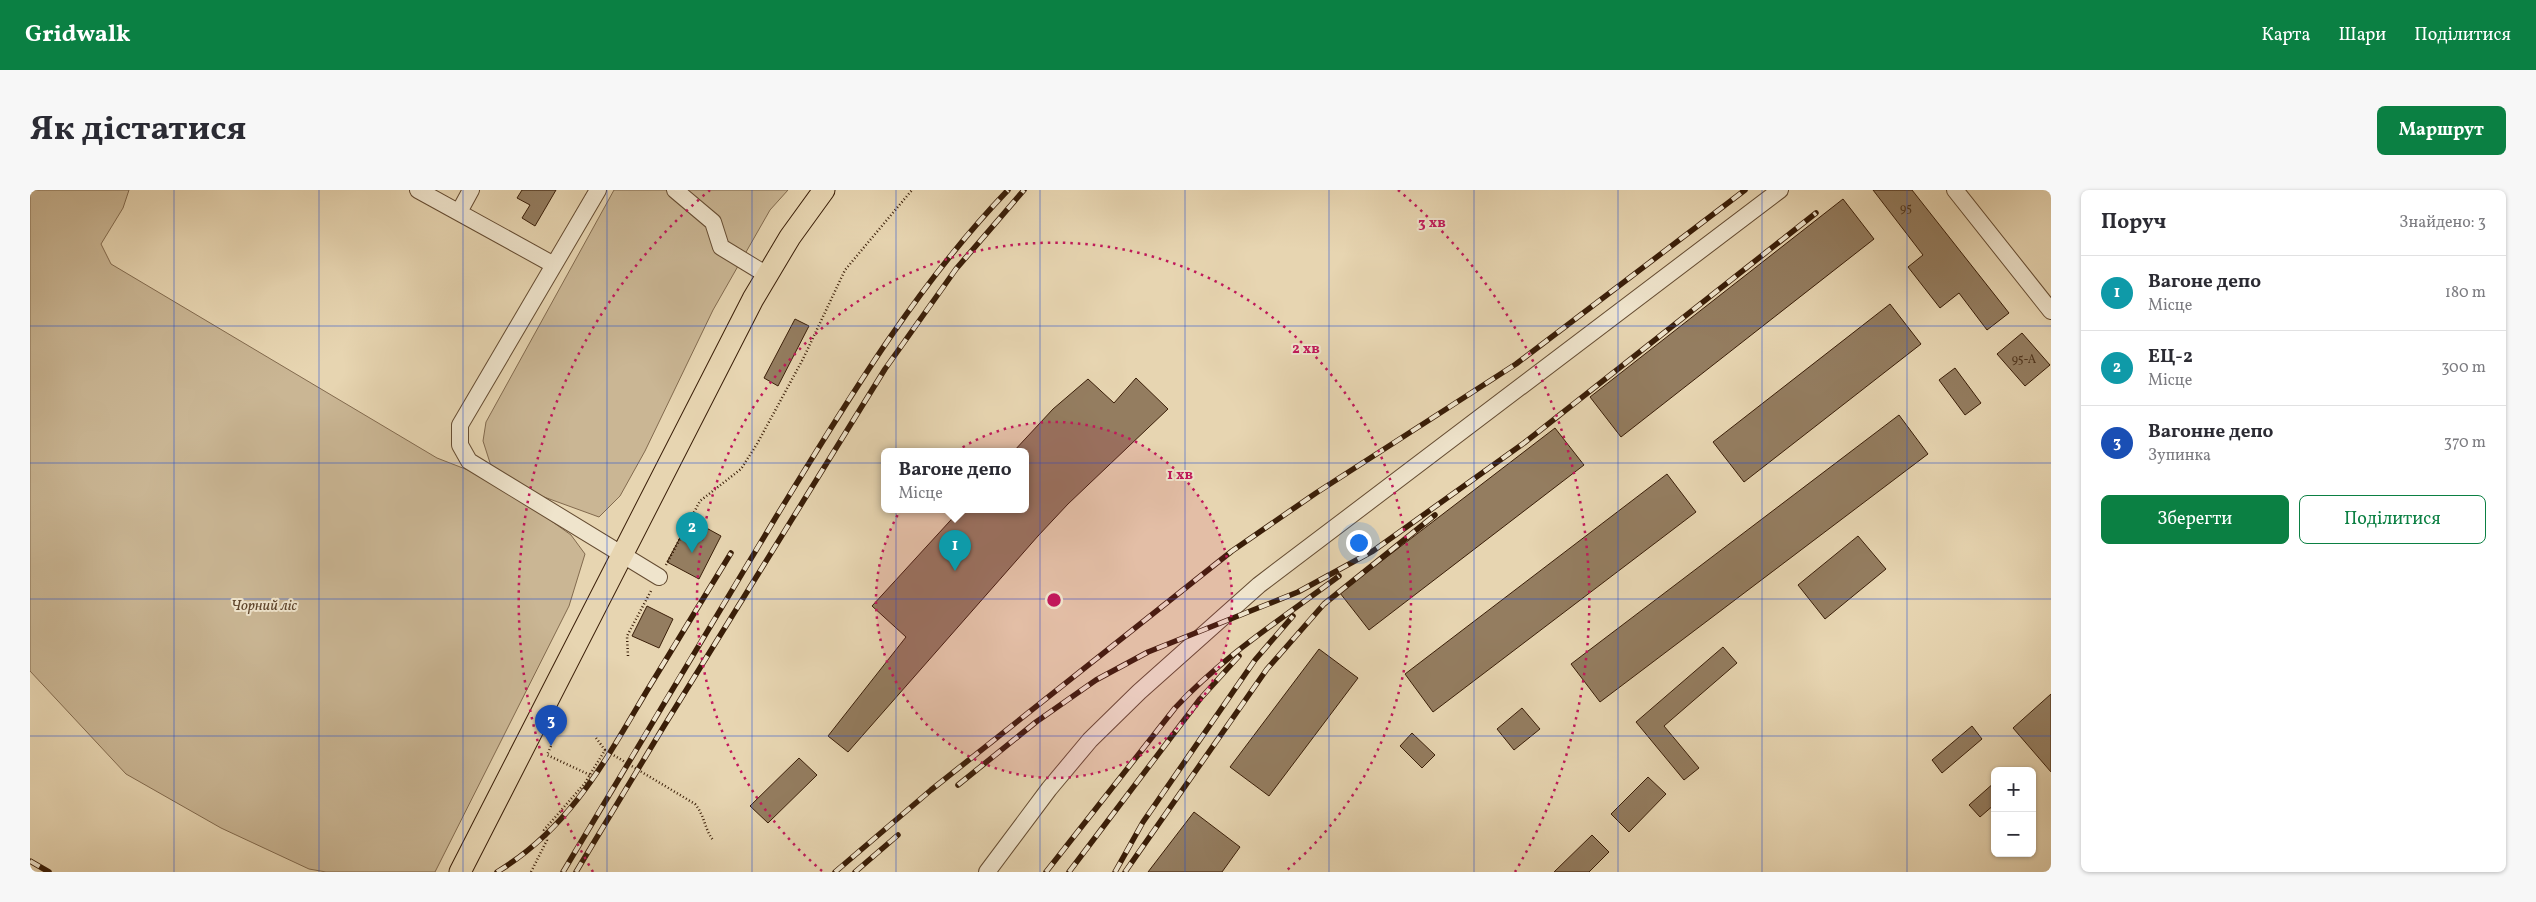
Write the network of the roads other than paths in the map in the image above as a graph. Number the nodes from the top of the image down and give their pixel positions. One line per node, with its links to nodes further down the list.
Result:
1 (418, 190): 8 (street)
2 (470, 190): 8 (street)
3 (598, 190): 9 (street)
4 (675, 190): 10 (street)
5 (824, 190): 10 (main road)
6 (1780, 190): 15 (street)
7 (1961, 192): 11 (street)
8 (459, 212): 9 (street)
9 (554, 265): 12 (street)
10 (766, 275): 12 (main road)
11 (2051, 312)
12 (623, 554): 13 (street); 14 (main road)
13 (659, 577)
14 (460, 872)
15 (987, 872)

